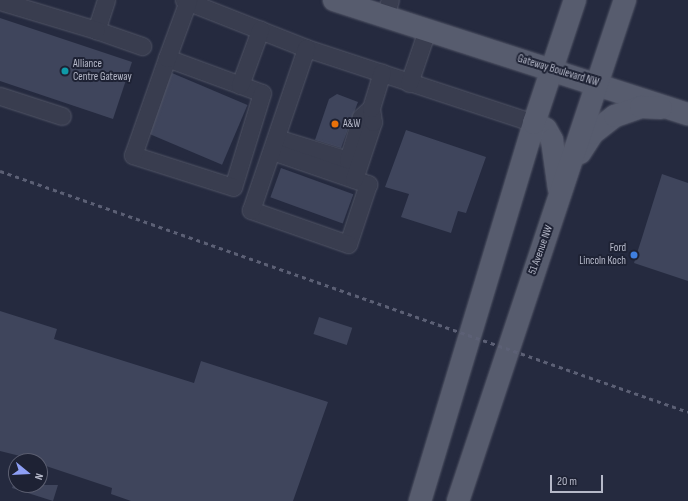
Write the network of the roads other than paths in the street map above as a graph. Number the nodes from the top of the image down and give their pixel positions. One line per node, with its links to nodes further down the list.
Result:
1 (106, 0): 8 (street)
2 (334, 0): 7 (main road, Gateway Boulevard NW)
3 (575, 0): 14 (main road)
4 (625, 0): 16 (main road, 51 Avenue NW)
5 (0, 1): 8 (street)
6 (186, 1): 9 (street); 13 (street)
7 (387, 8): 10 (main road, Gateway Boulevard NW)
8 (96, 30): 11 (street)
9 (260, 30): 12 (street); 18 (street)
10 (428, 30): 14 (main road, Gateway Boulevard NW); 17 (street)
11 (142, 46)
12 (306, 48): 15 (street); 24 (street)
13 (167, 58): 18 (street); 18 (street)
14 (552, 69): 16 (main road, Gateway Boulevard NW); 23 (main road)
15 (382, 73): 17 (street); 20 (street)
16 (597, 82): 21 (main road, Gateway Boulevard NW); 26 (main road, 51 Avenue NW)
17 (409, 83): 23 (street)
18 (240, 85)
19 (0, 96): 22 (street)
20 (371, 108): 24 (street); 25 (street)
21 (680, 111): 26 (main road)
22 (62, 116)
23 (534, 123): 26 (main road); 27 (main road)
24 (274, 144): 25 (street); 25 (street)
25 (354, 179)
26 (560, 198): 28 (main road, 51 Avenue NW)
27 (420, 501)
28 (458, 501)

